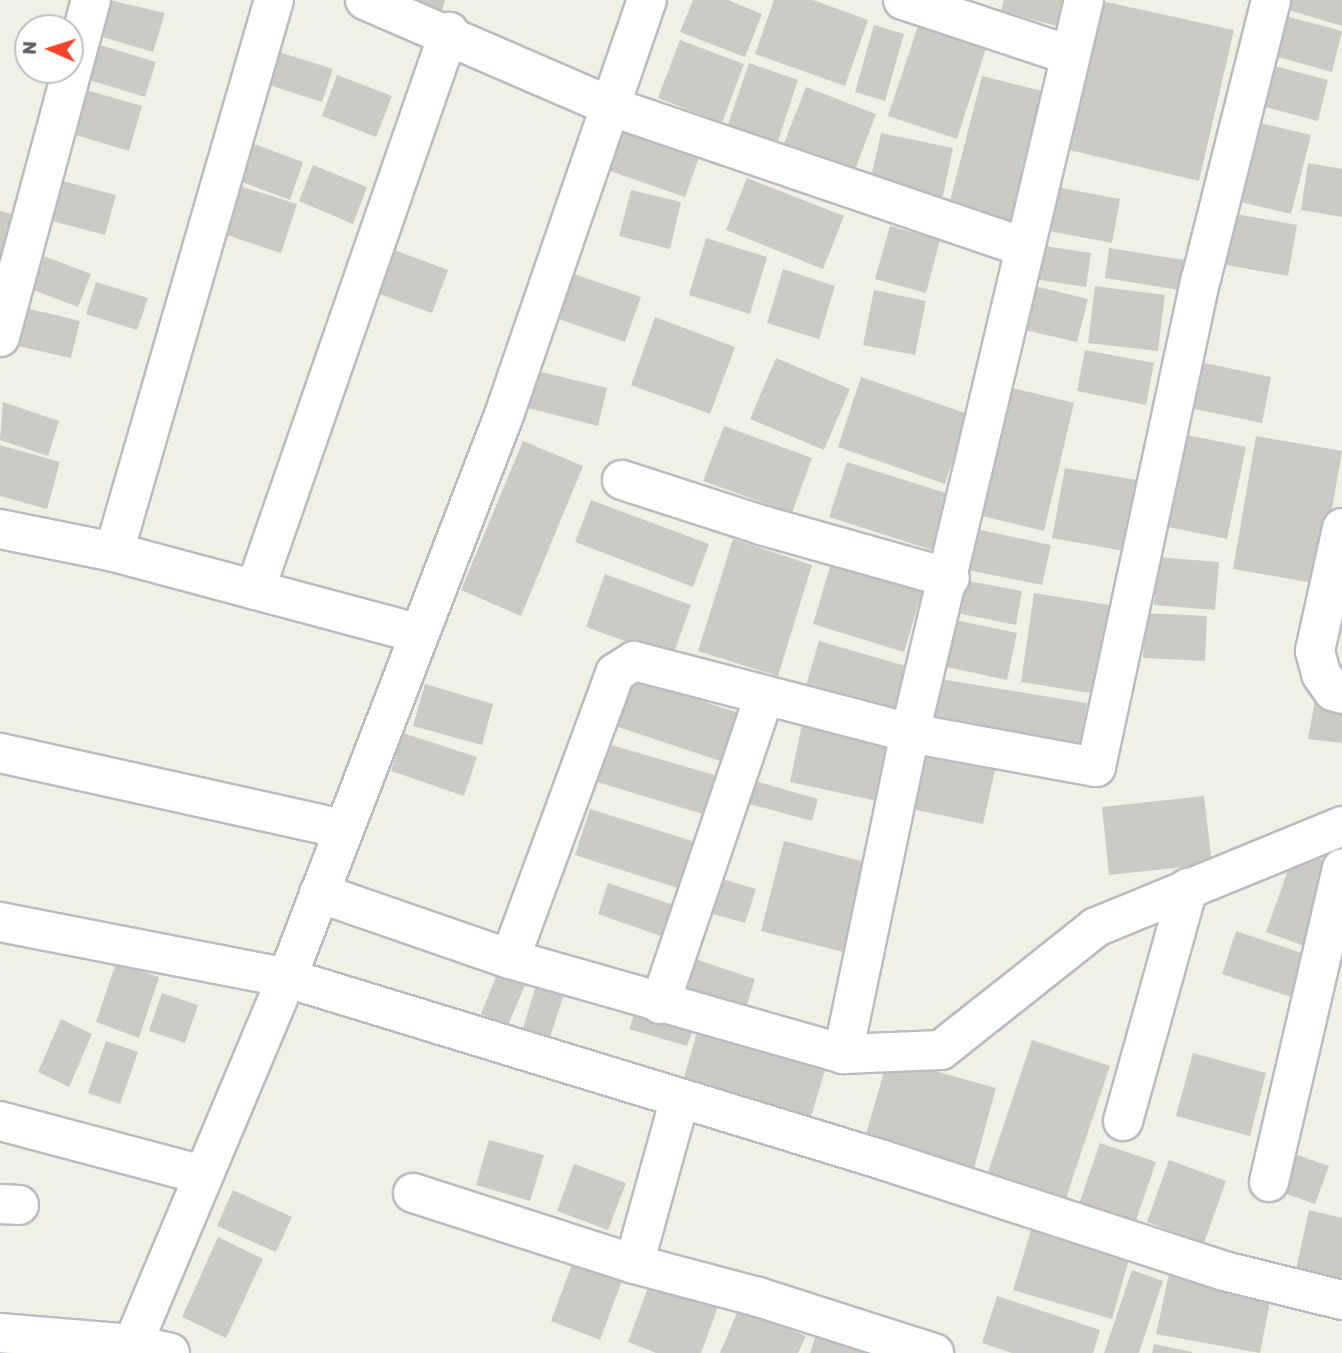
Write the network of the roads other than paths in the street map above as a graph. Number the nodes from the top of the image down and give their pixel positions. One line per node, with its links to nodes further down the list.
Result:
1 (91, 0): 12 (street)
2 (274, 0): 16 (street)
3 (365, 0): 8 (street)
4 (647, 0): 10 (street)
5 (903, 0): 9 (street)
6 (1084, 0): 9 (street)
7 (1271, 0): 22 (street)
8 (449, 32): 10 (street); 18 (street)
9 (1069, 55): 11 (street)
10 (612, 107): 11 (street); 19 (street)
11 (1024, 247): 17 (street)
12 (0, 337)
13 (622, 480): 17 (street)
14 (1342, 528): 20 (street)
15 (0, 529): 16 (street)
16 (114, 552): 18 (street)
17 (950, 578): 22 (street)
18 (255, 590): 19 (street)
19 (417, 633): 25 (street)
20 (1342, 694)
21 (764, 696): 22 (street); 30 (street); 32 (street)
22 (910, 733): 33 (street)
23 (0, 752): 25 (street)
24 (1342, 826): 27 (street)
25 (344, 829): 28 (street)
26 (1342, 868): 38 (street)
27 (1188, 888): 33 (street); 36 (street)
28 (319, 893): 30 (street); 31 (street)
29 (0, 922): 31 (street)
30 (510, 959): 32 (street)
31 (287, 978): 34 (street); 37 (street)
32 (660, 1004): 33 (street)
33 (843, 1054)
34 (680, 1098): 40 (street); 41 (street)
35 (0, 1121): 37 (street)
36 (1123, 1121)
37 (203, 1175): 43 (street)
38 (1269, 1182)
39 (413, 1193): 40 (street)
40 (634, 1264): 45 (street)
41 (1342, 1300)
42 (0, 1333): 43 (street)
43 (130, 1348): 44 (street)
44 (170, 1353)
45 (934, 1353)

